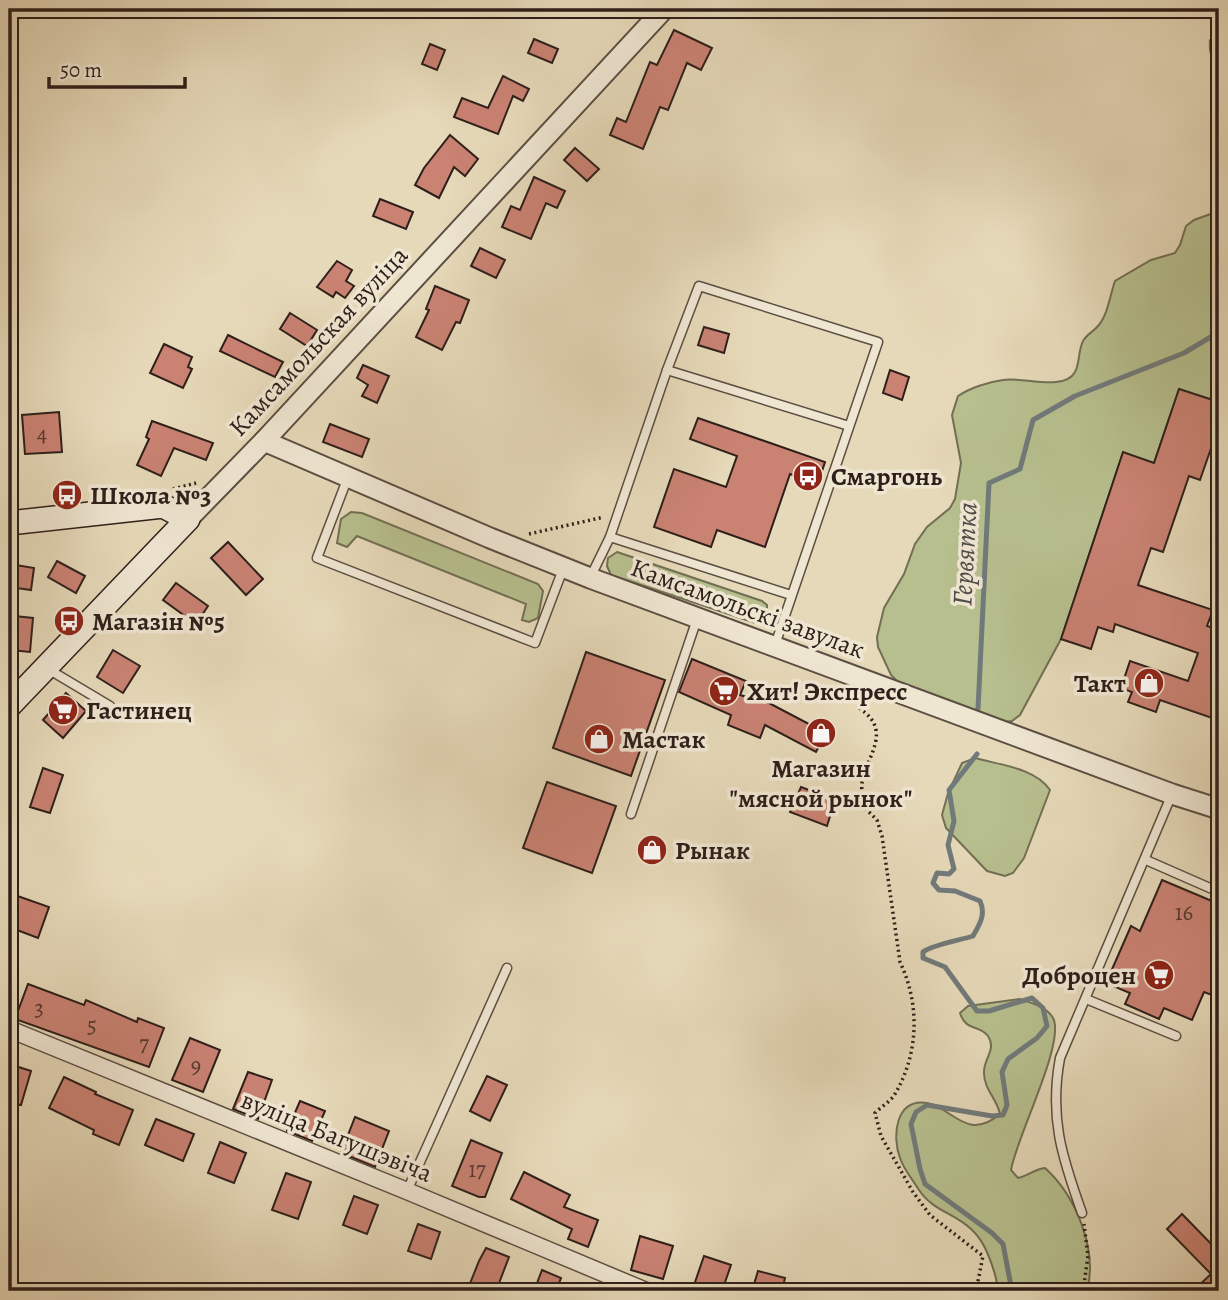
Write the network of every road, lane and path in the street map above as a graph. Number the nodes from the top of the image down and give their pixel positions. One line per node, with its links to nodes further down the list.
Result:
1 (664, 9): 4 (street, Камсамольская вуліца)
2 (667, 370): 3 (lane); 3 (lane); 10 (lane)
3 (849, 426): 13 (lane)
4 (264, 441): 5 (street, Камсамольскі завулак); 6 (street, Камсамольская вуліца)
5 (348, 477): 11 (street, Камсамольскі завулак); 11 (lane)
6 (188, 519): 7 (main road); 16 (main road, Камсамольская вуліца)
7 (9, 523)
8 (607, 523): 9 (path)
9 (518, 535)
10 (610, 537): 12 (lane); 13 (lane)
11 (564, 568): 12 (street, Камсамольскі завулак)
12 (590, 578): 14 (street, Камсамольскі завулак)
13 (791, 595): 15 (lane)
14 (697, 619): 15 (street, Камсамольскі завулак); 22 (lane)
15 (775, 646): 20 (street, Камсамольскі завулак)
16 (46, 667): 17 (main road, Камсамольская вуліца); 18 (lane)
17 (9, 706)
18 (110, 706)
19 (859, 708): 32 (path)
20 (1172, 794): 21 (street, Камсамольскі завулак); 23 (lane)
21 (1219, 809)
22 (631, 814)
23 (1146, 860): 24 (lane); 26 (lane)
24 (1219, 892)
25 (507, 968): 29 (lane)
26 (1086, 999): 28 (lane); 30 (lane)
27 (9, 1029): 29 (street, вуліца Багушэвіча)
28 (1176, 1036)
29 (407, 1191): 31 (street, вуліца Багушэвіча)
30 (1082, 1213): 33 (path)
31 (646, 1291)
32 (976, 1291)
33 (1083, 1291)

